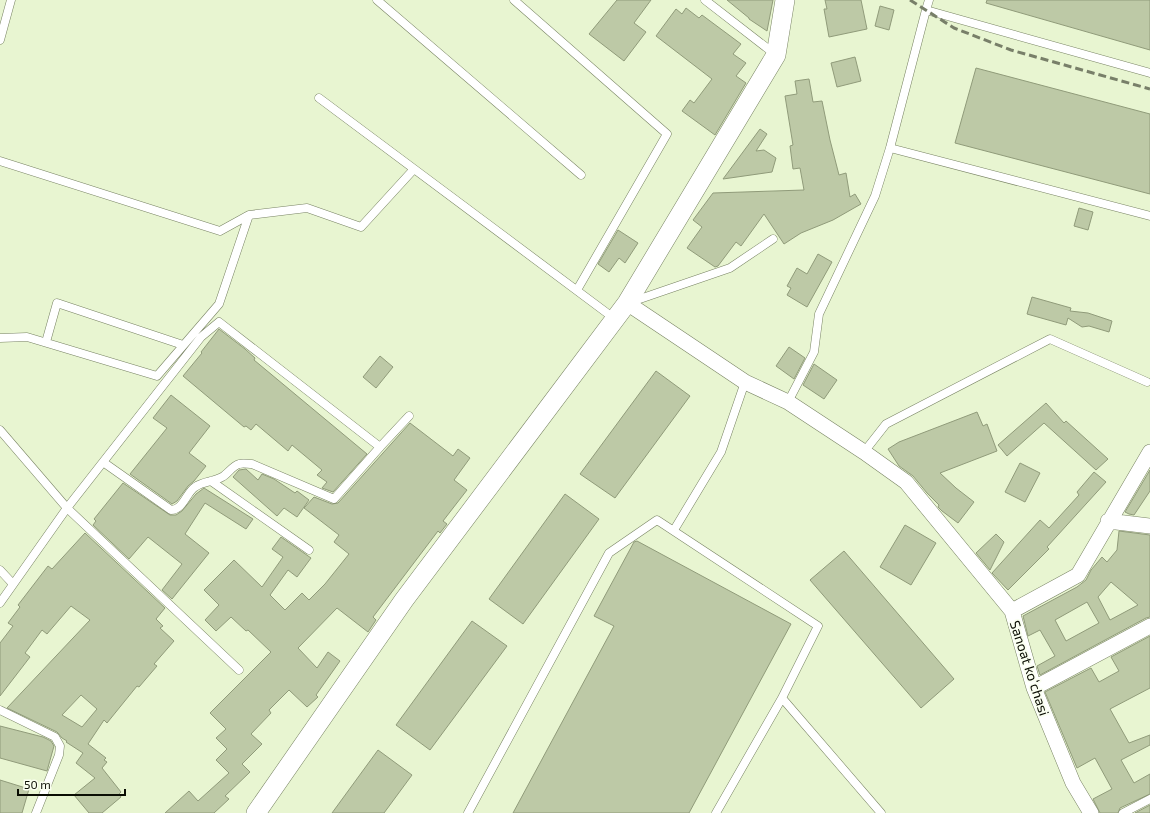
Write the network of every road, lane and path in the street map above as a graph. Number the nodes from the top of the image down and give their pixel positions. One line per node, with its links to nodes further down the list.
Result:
1 (11, 0): 8 (lane)
2 (377, 0): 15 (lane)
3 (514, 0): 19 (lane)
4 (705, 0): 9 (lane)
5 (784, 0): 9 (street)
6 (929, 0): 7 (lane)
7 (926, 10): 10 (lane); 12 (lane)
8 (0, 40)
9 (776, 55): 20 (street)
10 (1150, 72)
11 (319, 98): 14 (lane)
12 (890, 148): 17 (lane); 27 (lane)
13 (0, 161): 16 (lane)
14 (414, 169): 16 (lane); 19 (lane)
15 (581, 175)
16 (249, 215): 24 (lane)
17 (1150, 216)
18 (773, 239): 20 (lane)
19 (577, 290): 21 (lane)
20 (627, 303): 21 (street); 25 (street)
21 (615, 319): 51 (street)
22 (0, 338): 23 (lane)
23 (46, 342): 24 (lane); 24 (lane)
24 (183, 345)
25 (745, 382): 27 (street); 38 (lane)
26 (1147, 382): 31 (lane)
27 (788, 402): 31 (street)
28 (409, 416): 30 (lane)
29 (0, 430): 35 (lane)
30 (380, 447): 33 (lane); 34 (lane)
31 (864, 452): 43 (street)
32 (1150, 452): 36 (street, Sanoat koʻchasi)
33 (103, 462): 34 (lane); 35 (lane)
34 (211, 480): 39 (lane)
35 (67, 508): 41 (lane); 45 (lane)
36 (1108, 521): 37 (street); 43 (street, Sanoat koʻchasi)
37 (1150, 526)
38 (674, 530): 47 (lane); 52 (lane)
39 (309, 550)
40 (0, 570): 41 (lane)
41 (13, 584): 42 (lane)
42 (0, 603)
43 (1012, 611): 46 (street, Sanoat koʻchasi)
44 (1150, 626): 46 (street)
45 (239, 670)
46 (1034, 688): 55 (street, Sanoat koʻchasi)
47 (782, 698): 53 (lane); 54 (lane)
48 (0, 710): 50 (lane)
49 (1150, 799): 56 (lane)
50 (36, 813)
51 (256, 813)
52 (468, 813)
53 (716, 813)
54 (881, 813)
55 (1091, 813)
56 (1123, 813)

